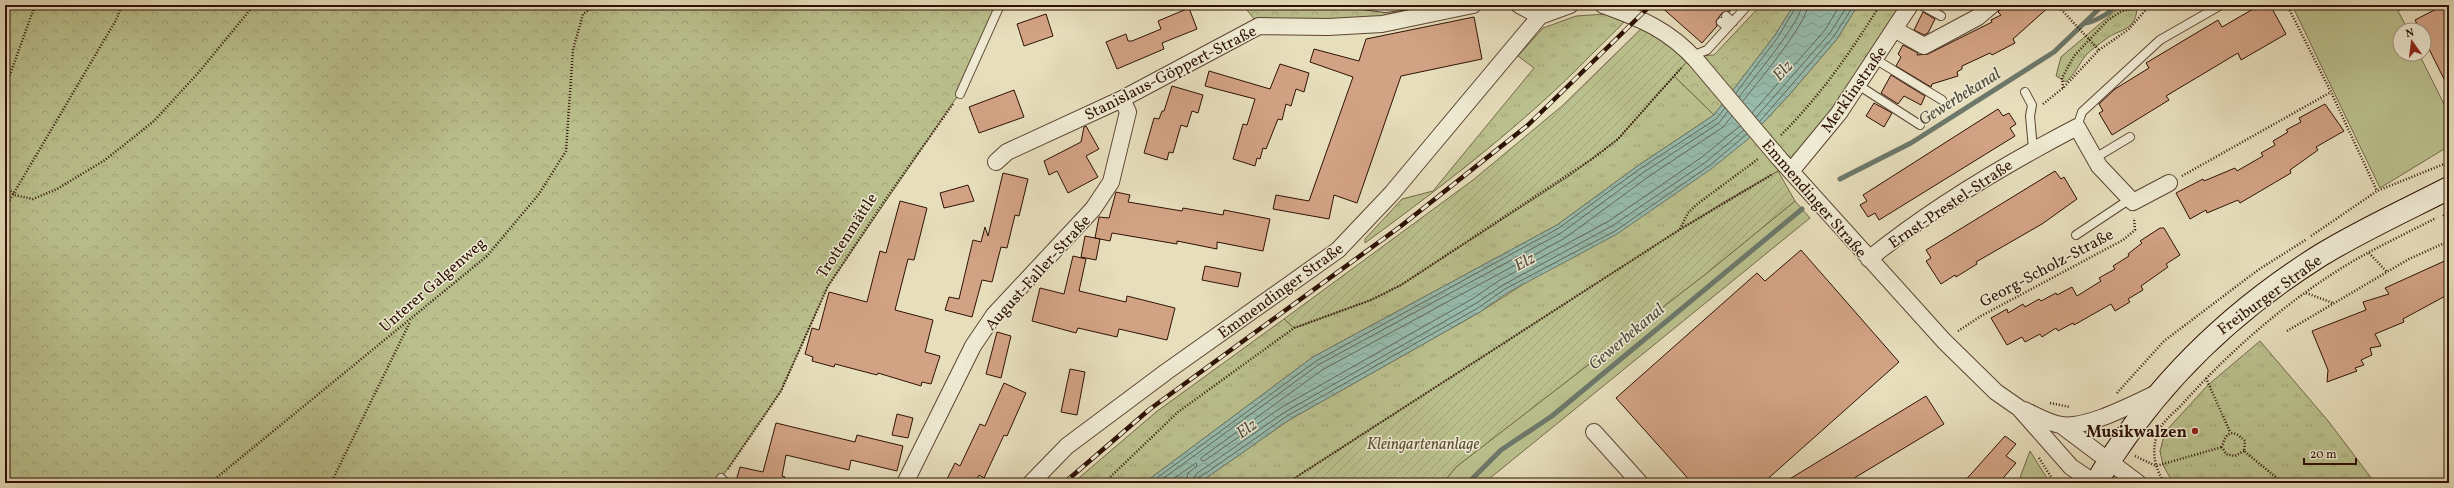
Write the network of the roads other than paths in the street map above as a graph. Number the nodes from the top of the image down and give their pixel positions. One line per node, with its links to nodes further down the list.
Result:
1 (1000, 5): 23 (lane)
2 (1363, 5): 3 (lane)
3 (1409, 5)
4 (1473, 5): 13 (street, Stanislaus-Göppert-Straße)
5 (1519, 5): 14 (street)
6 (1570, 5): 14 (street, Emmendinger Straße)
7 (1604, 5): 19 (street, Emmendinger Straße)
8 (1748, 5): 17 (lane)
9 (1910, 5): 18 (street, Merklinstraße)
10 (1922, 5): 15 (lane)
11 (1992, 5): 18 (street)
12 (2221, 5): 27 (lane)
13 (1447, 7): 24 (street, Stanislaus-Göppert-Straße)
14 (1540, 16): 44 (street, Emmendinger Straße)
15 (1941, 16)
16 (1723, 19): 17 (lane)
17 (1730, 25): 19 (lane)
18 (1894, 29): 20 (street, Merklinstraße)
19 (1694, 59): 32 (street, Emmendinger Straße, bridge)
20 (1875, 59): 21 (street, Merklinstraße); 25 (lane)
21 (1858, 85): 26 (lane); 32 (street, Merklinstraße)
22 (2025, 92): 29 (lane)
23 (960, 94)
24 (1122, 99): 31 (street, Stanislaus-Göppert-Straße); 43 (street, August-Faller-Straße)
25 (1942, 100)
26 (1920, 125)
27 (2077, 127): 29 (street, Ernst-Prestel-Straße); 30 (street)
28 (2130, 137): 30 (lane)
29 (2033, 149): 37 (street, Ernst-Prestel-Straße)
30 (2095, 158): 35 (street)
31 (996, 162)
32 (1792, 170): 37 (street, Emmendinger Straße)
33 (2169, 183): 35 (street)
34 (2449, 188): 38 (street, Freiburger Straße)
35 (2132, 201): 36 (lane)
36 (2076, 235)
37 (1869, 259): 39 (street, Emmendinger Straße)
38 (2159, 392): 40 (street, Emmendinger Straße); 42 (street, Freiburger Straße)
39 (2019, 408): 40 (street, Emmendinger Straße); 46 (street, Emmendinger Straße)
40 (2061, 425): 42 (street, Emmendinger Straße)
41 (1594, 432): 45 (street)
42 (2110, 460): 46 (street, Freiburger Straße); 47 (street, Emmendinger Straße)
43 (905, 483)
44 (1031, 483)
45 (1640, 483)
46 (2096, 483)
47 (2138, 483)

